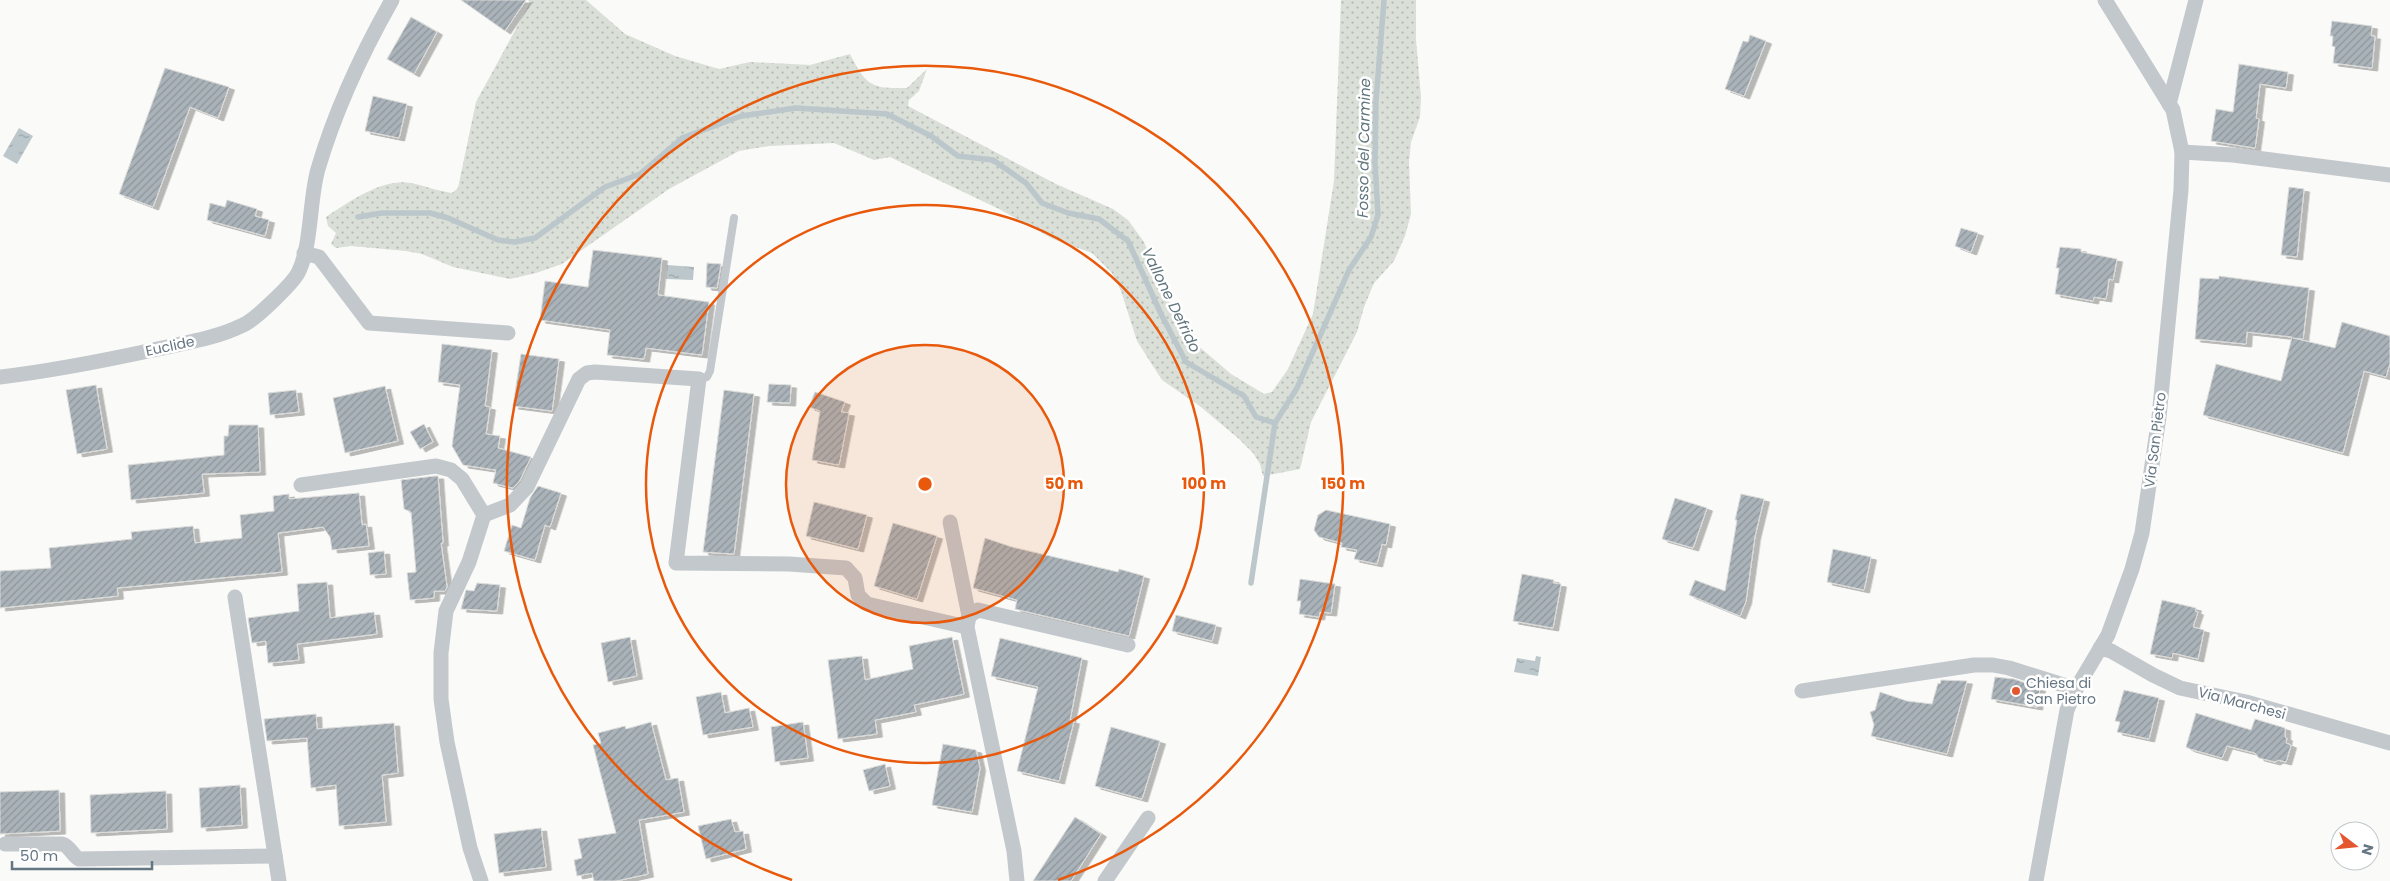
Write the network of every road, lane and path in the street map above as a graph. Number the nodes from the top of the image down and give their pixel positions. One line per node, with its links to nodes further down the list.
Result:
1 (392, 0): 8 (street, Euclide)
2 (2105, 0): 4 (street, Via San Pietro)
3 (2196, 0): 4 (street)
4 (2169, 104): 5 (street, Via San Pietro)
5 (2182, 152): 6 (street); 18 (street, Via San Pietro)
6 (2390, 175)
7 (734, 218): 11 (lane)
8 (304, 253): 9 (street); 10 (street, Euclide)
9 (508, 333)
10 (0, 377)
11 (699, 379): 13 (street); 16 (street)
12 (301, 485): 13 (street)
13 (484, 516): 26 (street)
14 (950, 522): 16 (street)
15 (235, 597): 24 (street)
16 (968, 621): 17 (street); 27 (street)
17 (1128, 645)
18 (2100, 648): 19 (street, Via San Pietro); 21 (street, Via Marchesi)
19 (2076, 689): 20 (street); 29 (street, Via San Pietro)
20 (1802, 690)
21 (2390, 743)
22 (1148, 818): 28 (street)
23 (5, 844): 24 (street)
24 (275, 856): 25 (street)
25 (279, 881)
26 (481, 881)
27 (1016, 881)
28 (1105, 881)
29 (2036, 881)

